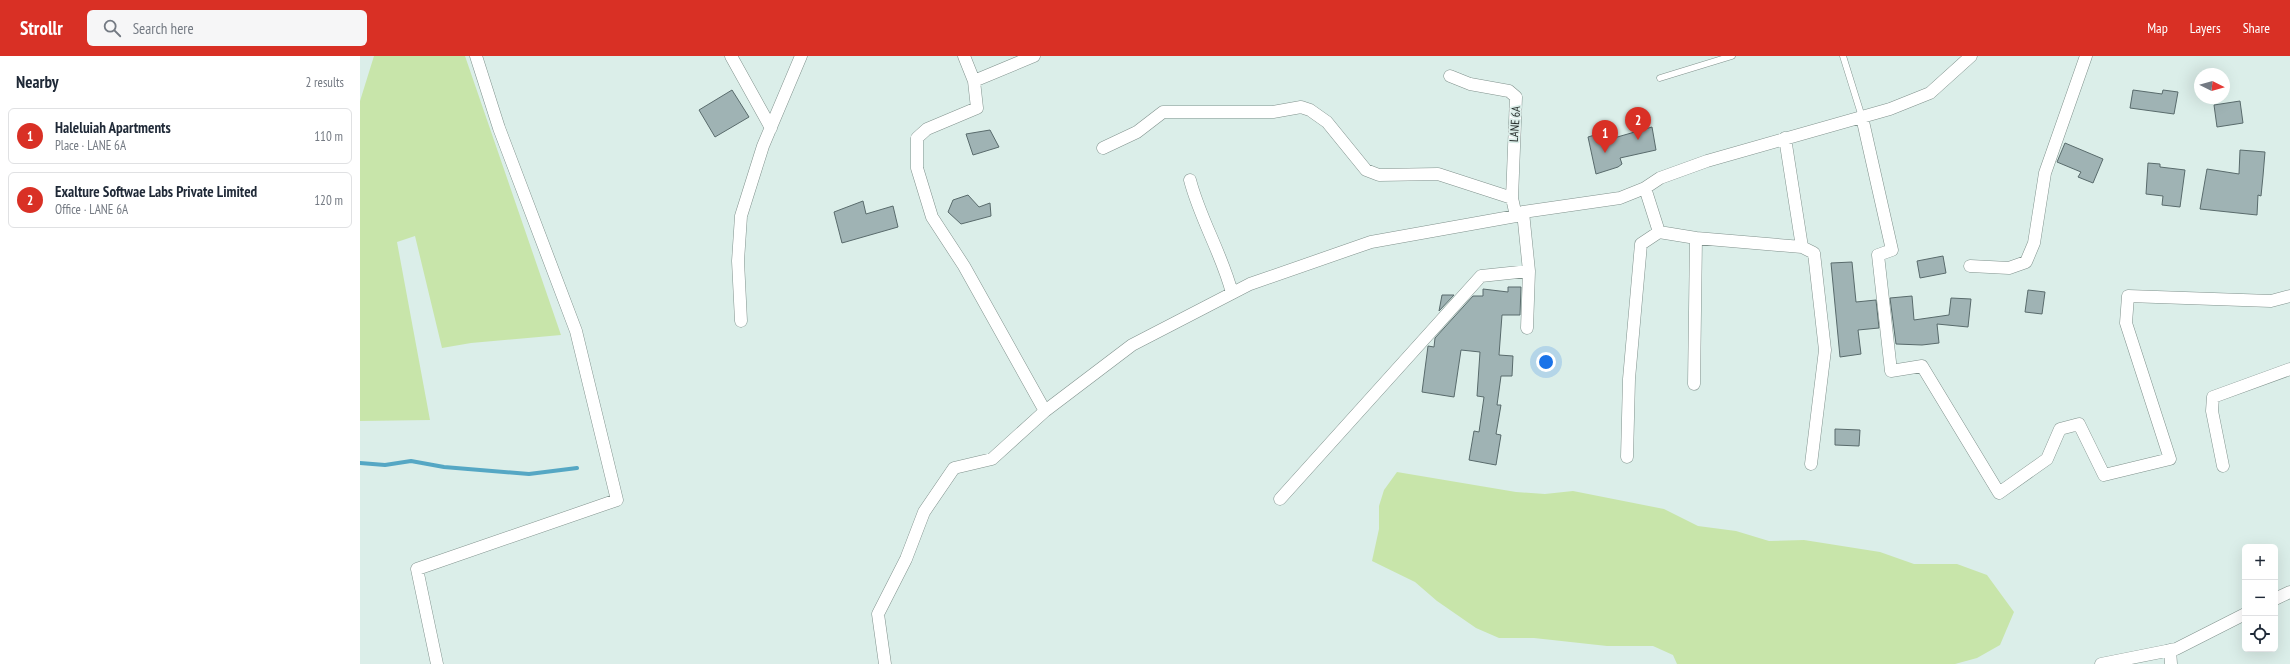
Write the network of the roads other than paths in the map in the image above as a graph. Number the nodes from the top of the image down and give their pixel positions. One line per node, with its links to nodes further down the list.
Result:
1 (476, 56): 41 (street)
2 (731, 56): 14 (street)
3 (801, 56): 14 (street)
4 (964, 56): 12 (street)
5 (1034, 56): 12 (street)
6 (1732, 56): 11 (lane)
7 (1843, 56): 13 (lane)
8 (1971, 56): 13 (street)
9 (2086, 56): 24 (street)
10 (1450, 76): 19 (street, LANE 6A)
11 (1660, 78)
12 (974, 81): 32 (street)
13 (1862, 118): 15 (street); 27 (street)
14 (771, 128): 28 (street)
15 (1786, 138): 18 (street); 23 (street)
16 (1103, 148): 19 (street)
17 (1190, 180): 26 (street)
18 (1645, 188): 20 (street); 21 (street)
19 (1512, 198): 20 (street)
20 (1519, 214): 25 (street); 26 (street)
21 (1659, 232): 22 (street); 33 (street)
22 (1696, 238): 23 (street); 31 (street)
23 (1802, 247): 34 (street)
24 (1970, 266)
25 (1529, 272): 29 (street); 36 (street)
26 (1232, 293): 32 (street)
27 (2290, 296)
28 (741, 320)
29 (1527, 328)
30 (2290, 369): 35 (street)
31 (1694, 384)
32 (1044, 411): 42 (street)
33 (1627, 457)
34 (1811, 464)
35 (2223, 466)
36 (1280, 499)
37 (2290, 592): 38 (street)
38 (2278, 598)
39 (2242, 615): 40 (street)
40 (2170, 650): 43 (street); 44 (street)
41 (437, 664)
42 (885, 664)
43 (2101, 664)
44 (2171, 664)

